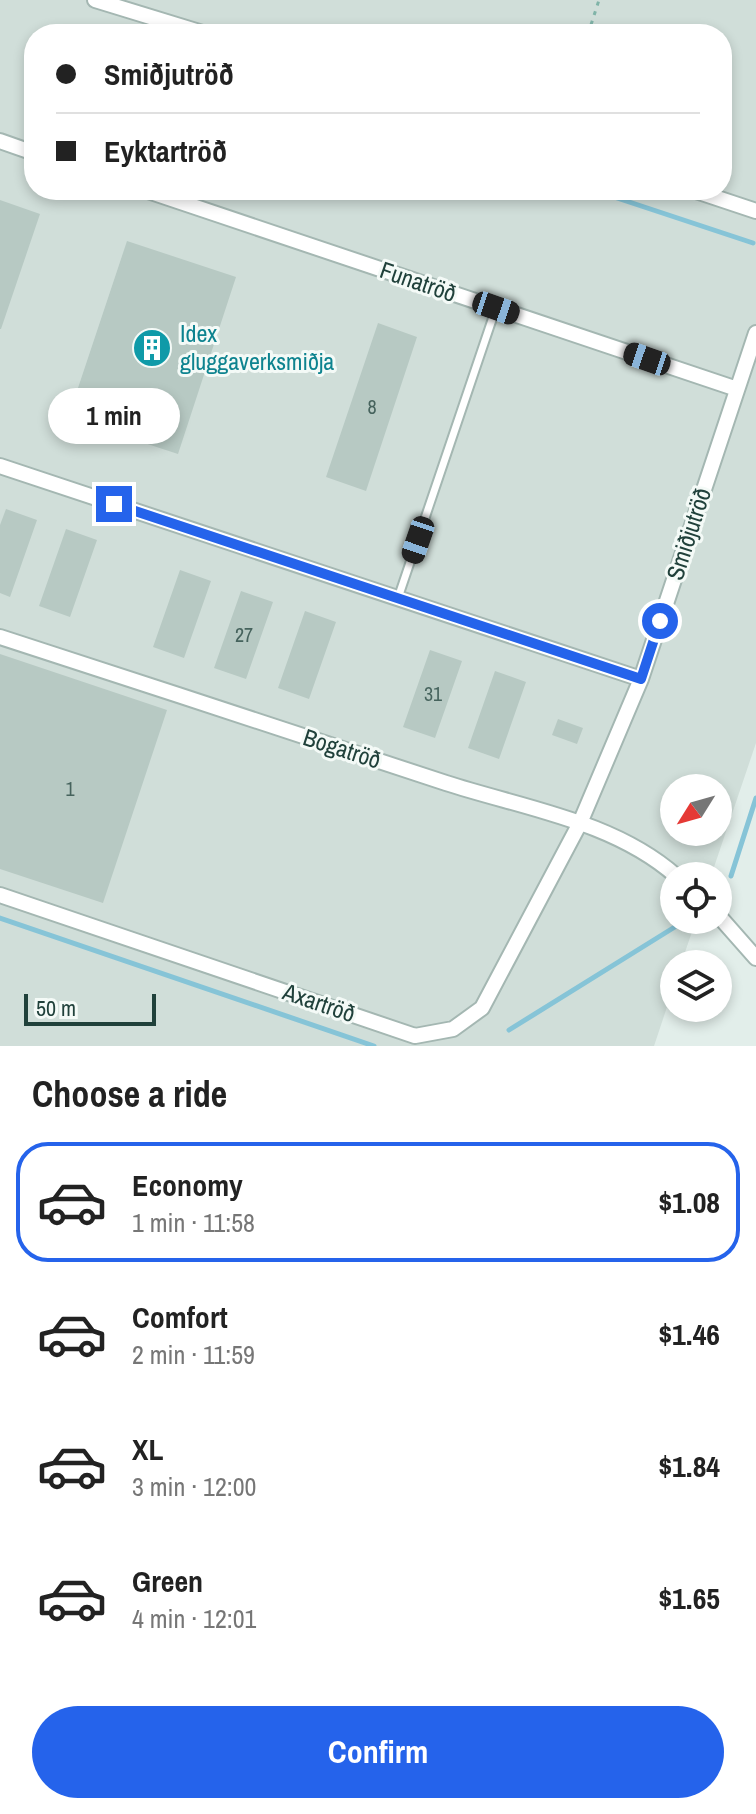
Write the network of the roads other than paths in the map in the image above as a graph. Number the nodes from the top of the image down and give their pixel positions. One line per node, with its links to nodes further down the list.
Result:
1 (95, 0): 2 (street)
2 (173, 24)
3 (0, 141): 4 (street)
4 (24, 149)
5 (175, 200): 8 (street, Funatröð)
6 (723, 200): 7 (street)
7 (756, 211)
8 (496, 308): 10 (street, Funatröð); 12 (lane)
9 (756, 333): 10 (street, Smiðjutröð)
10 (737, 389): 14 (street, Smiðjutröð)
11 (0, 466): 12 (street)
12 (398, 598): 14 (street)
13 (0, 637): 15 (street, Bogatröð)
14 (641, 679): 15 (street, Smiðjutröð)
15 (580, 823): 16 (street, Bogatröð); 17 (street, Axartröð)
16 (660, 866)
17 (0, 895)
18 (732, 931): 19 (street)
19 (756, 958)

